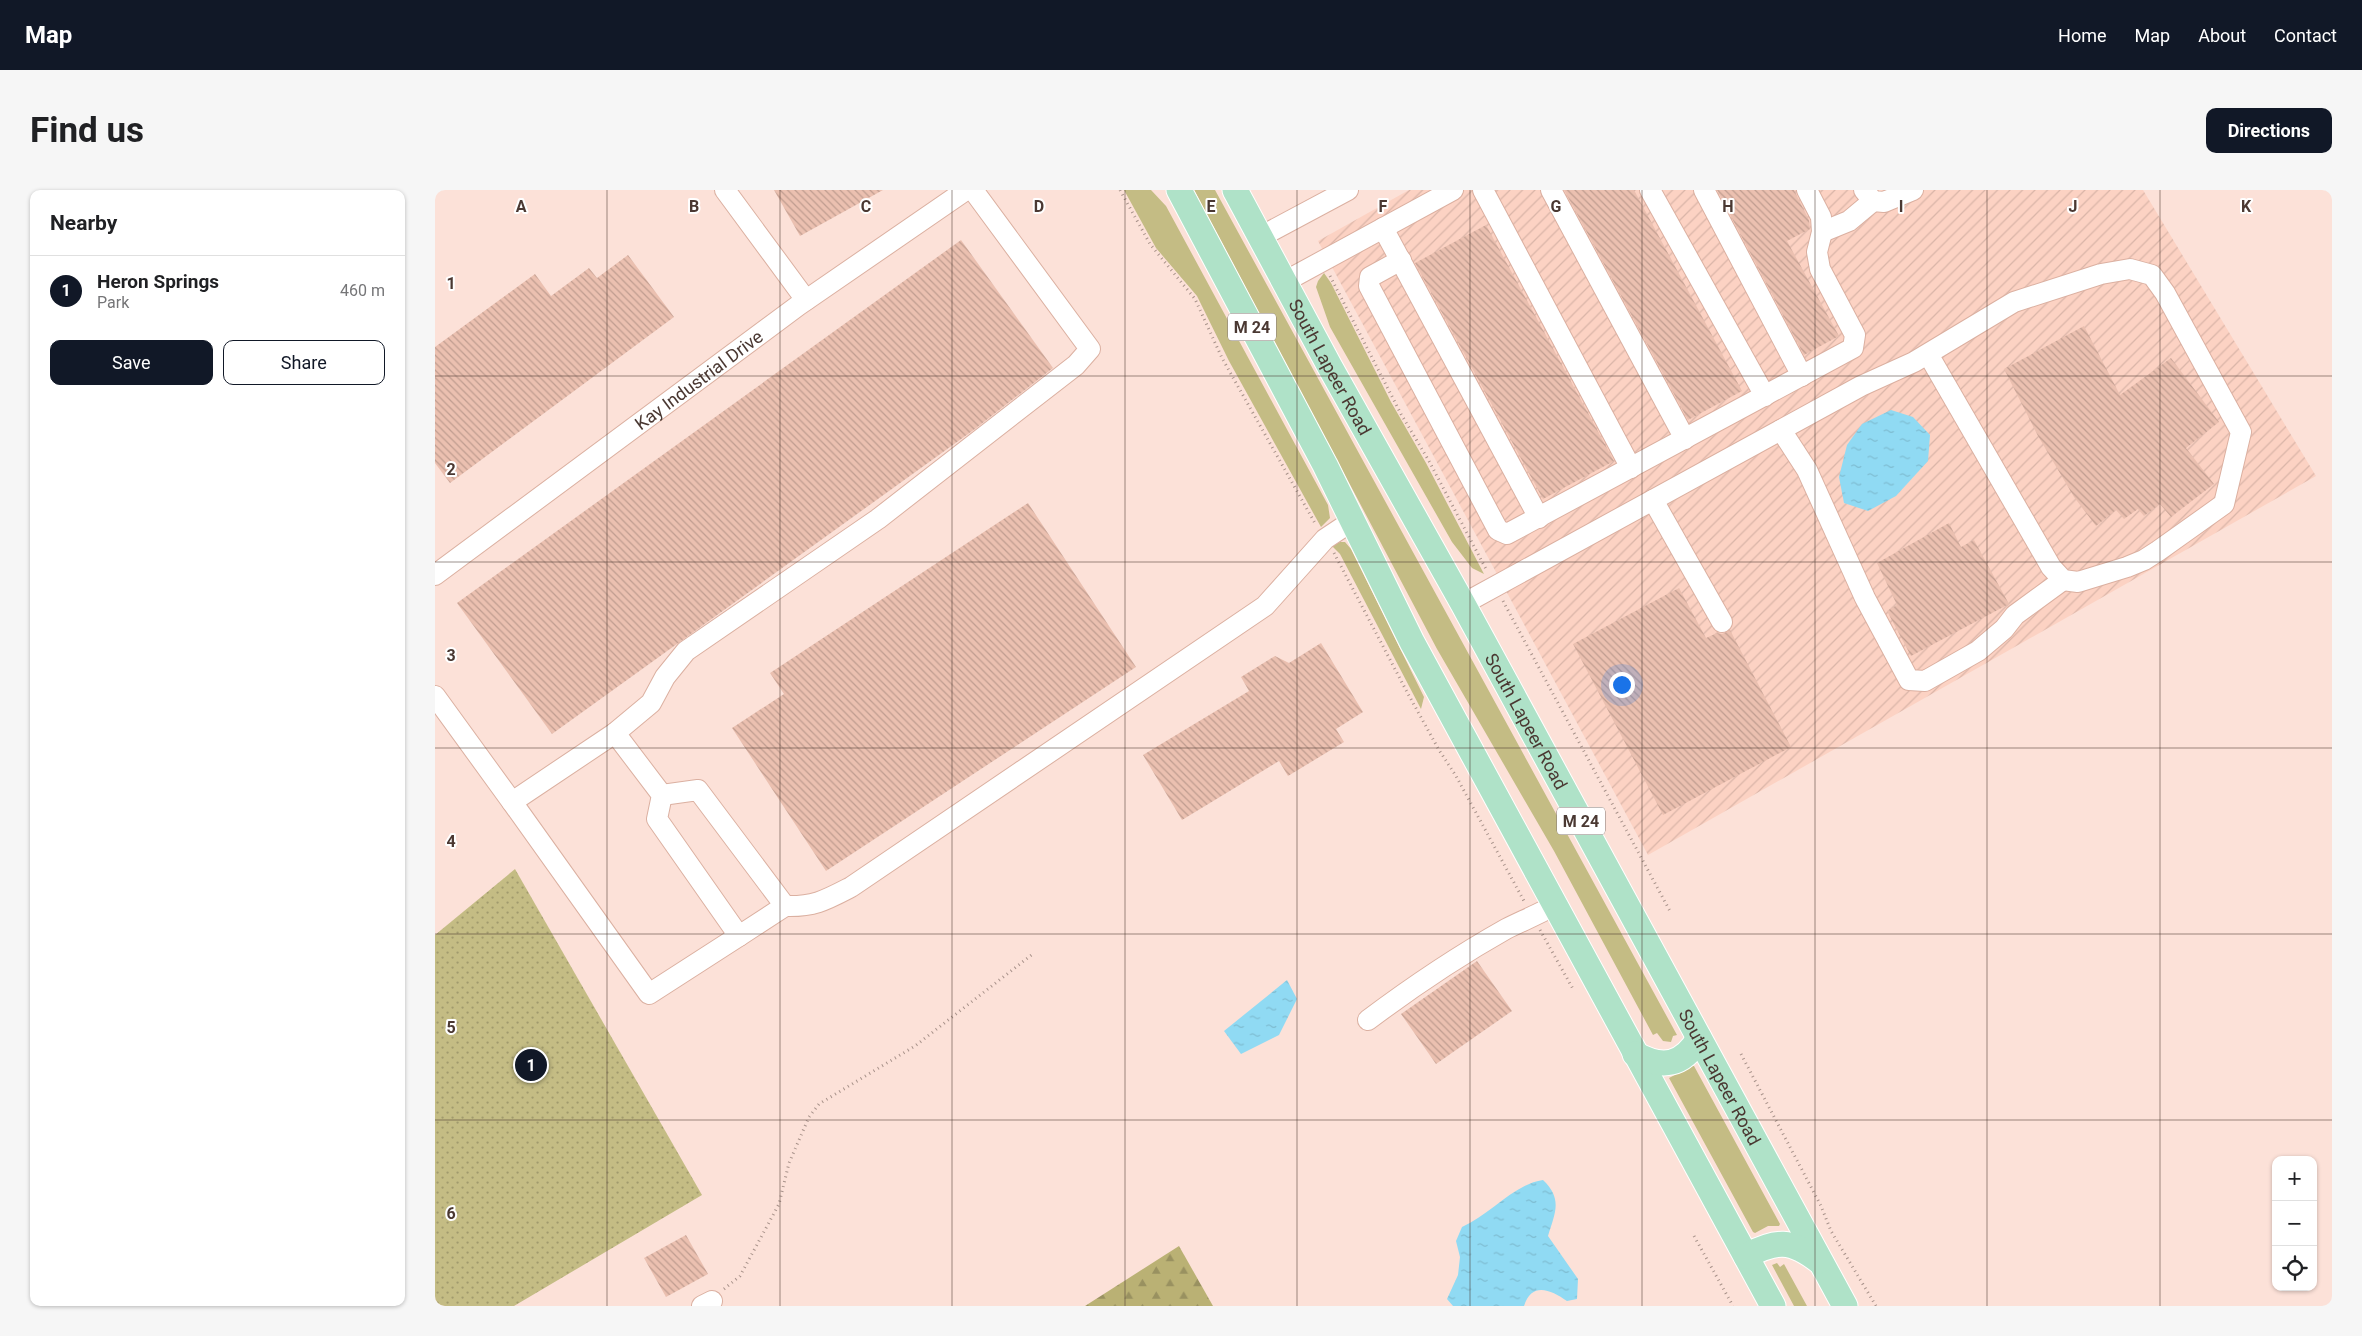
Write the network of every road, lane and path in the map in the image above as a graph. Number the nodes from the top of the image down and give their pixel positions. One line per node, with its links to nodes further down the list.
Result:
1 (725, 190): 22 (street)
2 (966, 190): 22 (street, Kay Industrial Drive)
3 (973, 190): 40 (street)
4 (1120, 190): 32 (path)
5 (1179, 190): 31 (main road, M 24)
6 (1235, 190): 18 (main road, South Lapeer Road / M 24)
7 (1348, 190): 18 (street)
8 (1453, 190): 16 (street)
9 (1483, 190): 28 (street)
10 (1551, 190): 27 (street)
11 (1650, 190): 25 (street)
12 (1704, 190): 24 (street)
13 (1807, 190): 17 (street)
14 (1913, 190): 15 (street)
15 (1869, 196): 17 (street)
16 (1383, 228): 19 (street); 21 (street)
17 (1822, 232): 24 (street)
18 (1260, 237): 21 (main road, South Lapeer Road / M 24)
19 (1401, 260): 30 (street); 30 (street)
20 (1333, 281): 33 (path)
21 (1284, 282): 37 (main road, South Lapeer Road / M 24)
22 (806, 300): 34 (street, Kay Industrial Drive)
23 (1928, 354): 26 (street); 35 (street); 35 (street)
24 (1802, 376): 25 (street)
25 (1765, 396): 27 (street)
26 (1781, 430): 29 (street); 35 (street)
27 (1685, 439): 28 (street)
28 (1631, 468): 30 (street)
29 (1653, 500): 37 (street); 38 (street)
30 (1539, 518)
31 (1352, 521): 32 (street); 44 (main road, M 24)
32 (1325, 539): 43 (street); 46 (path)
33 (1489, 574)
34 (435, 575)
35 (2063, 580)
36 (1502, 600): 45 (path)
37 (1463, 604): 51 (main road, South Lapeer Road / M 24)
38 (1722, 622)
39 (435, 696): 42 (street)
40 (615, 732): 41 (street); 42 (street)
41 (662, 795): 43 (street); 47 (street)
42 (512, 802): 47 (street)
43 (785, 906): 47 (street)
44 (1555, 906): 46 (street); 52 (main road, M 24)
45 (1671, 913)
46 (1533, 917): 49 (path); 50 (street)
47 (739, 936)
48 (1034, 953): 57 (path)
49 (1573, 989)
50 (1368, 1020)
51 (1699, 1038): 52 (main road); 56 (main road, South Lapeer Road / M 24)
52 (1635, 1054): 55 (main road, M 24)
53 (1741, 1054): 61 (path)
54 (1694, 1236): 58 (path)
55 (1746, 1256): 56 (main road); 59 (main road, M 24)
56 (1819, 1261): 60 (main road, South Lapeer Road / M 24)
57 (707, 1303)
58 (1733, 1306)
59 (1773, 1306)
60 (1845, 1306)
61 (1876, 1306)

